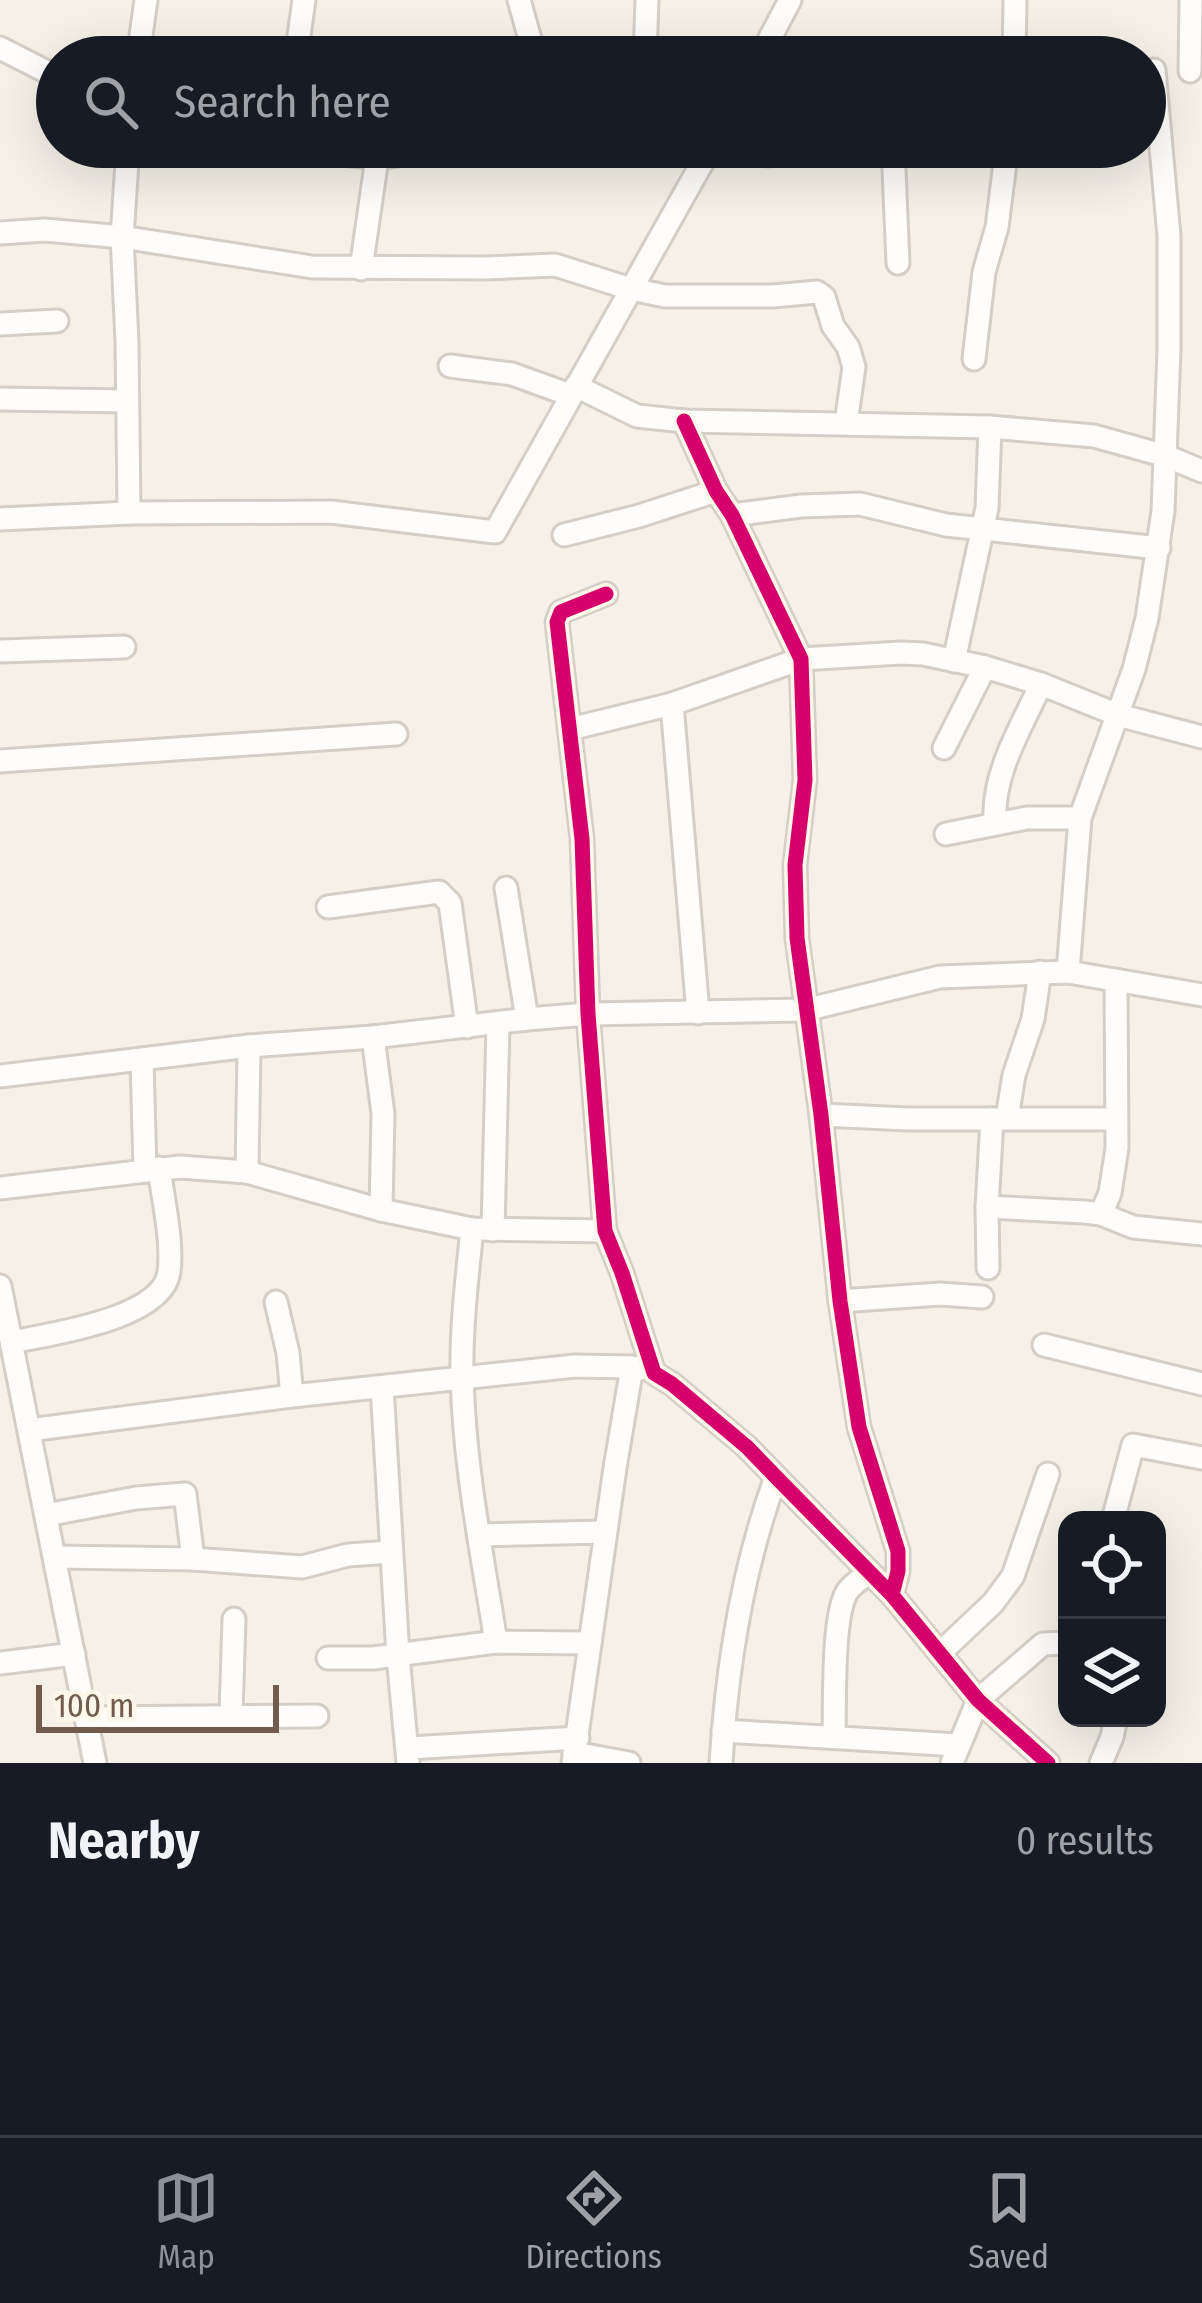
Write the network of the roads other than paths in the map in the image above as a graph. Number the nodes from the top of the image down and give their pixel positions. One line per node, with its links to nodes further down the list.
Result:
1 (146, 0): 8 (street)
2 (304, 0): 9 (street)
3 (519, 0): 10 (street)
4 (647, 0): 11 (street)
5 (790, 0): 12 (street)
6 (1015, 0): 13 (street)
7 (1191, 0): 17 (street)
8 (141, 36)
9 (299, 36)
10 (529, 36)
11 (646, 36)
12 (771, 36)
13 (1014, 36)
14 (0, 48): 15 (street)
15 (36, 66)
16 (1166, 70): 17 (street)
17 (1196, 71)
18 (127, 168): 25 (street)
19 (376, 168): 27 (street)
20 (699, 168): 28 (street)
21 (894, 168): 26 (street)
22 (1005, 168): 31 (street)
23 (1161, 168): 39 (street)
24 (0, 233): 25 (street)
25 (122, 237): 27 (street); 35 (street)
26 (898, 263)
27 (361, 269): 28 (street)
28 (631, 289): 33 (street); 37 (street)
29 (57, 321): 30 (street)
30 (0, 324)
31 (974, 359)
32 (450, 366): 33 (street)
33 (573, 390): 36 (street); 42 (street)
34 (0, 399): 35 (street)
35 (128, 400): 42 (street)
36 (684, 421): 37 (street); 41 (street)
37 (846, 423): 38 (street)
38 (990, 427): 39 (street); 45 (street)
39 (1166, 456): 40 (street); 47 (street)
40 (1202, 471)
41 (716, 490): 43 (street); 46 (street)
42 (129, 514): 44 (street)
43 (732, 515): 45 (street); 51 (street)
44 (0, 519)
45 (983, 530): 47 (street); 52 (street)
46 (564, 535)
47 (1159, 548): 56 (street)
48 (606, 594): 57 (street)
49 (124, 646): 50 (street)
50 (0, 651)
51 (801, 659): 52 (street); 55 (street); 71 (street)
52 (954, 661): 53 (street)
53 (985, 667): 54 (street); 60 (street)
54 (1041, 684): 56 (street); 63 (street)
55 (672, 704): 57 (street); 72 (street)
56 (1118, 715): 59 (street); 62 (street)
57 (570, 729): 73 (street)
58 (396, 734): 61 (street)
59 (1202, 736)
60 (944, 748)
61 (0, 761)
62 (1080, 818): 63 (street); 68 (street)
63 (995, 822): 64 (street)
64 (946, 834)
65 (506, 888): 74 (street)
66 (328, 907): 76 (street)
67 (1040, 973): 68 (street); 71 (street); 82 (street)
68 (1068, 973): 69 (street)
69 (1116, 980): 70 (street); 83 (street)
70 (1201, 990)
71 (806, 1010): 72 (street); 81 (street)
72 (698, 1013): 73 (street)
73 (588, 1014): 74 (street); 91 (street)
74 (527, 1019): 75 (street)
75 (498, 1024): 76 (street); 90 (street)
76 (467, 1027): 77 (street)
77 (373, 1037): 78 (street); 88 (street)
78 (249, 1046): 79 (street); 85 (street)
79 (142, 1059): 80 (street); 84 (street)
80 (0, 1076)
81 (821, 1115): 82 (street); 96 (street)
82 (1000, 1119): 83 (street); 87 (street)
83 (1116, 1119): 89 (street)
84 (152, 1169): 85 (street); 86 (street); 98 (street)
85 (247, 1172): 88 (street)
86 (0, 1188)
87 (987, 1207): 89 (street); 93 (street)
88 (381, 1210): 90 (street)
89 (1102, 1214): 92 (street)
90 (483, 1229): 91 (street); 101 (street)
91 (605, 1231): 100 (street)
92 (1202, 1234)
93 (988, 1268)
94 (0, 1286): 98 (street)
95 (982, 1297): 96 (street)
96 (840, 1301): 117 (street)
97 (276, 1302): 104 (street)
98 (12, 1342): 105 (street)
99 (1044, 1345): 102 (street)
100 (643, 1370): 101 (street); 108 (street); 111 (street)
101 (462, 1379): 103 (street); 112 (street)
102 (1202, 1384)
103 (382, 1387): 104 (street); 113 (street)
104 (292, 1396): 105 (street)
105 (28, 1430): 110 (street)
106 (1202, 1458): 109 (street)
107 (1048, 1474): 122 (street)
108 (776, 1477): 116 (street); 132 (street)
109 (1115, 1511)
110 (46, 1514): 114 (street); 115 (street)
111 (605, 1532): 112 (street); 120 (street)
112 (479, 1535): 119 (street)
113 (391, 1552): 115 (street); 124 (street)
114 (55, 1557): 115 (street); 123 (street)
115 (193, 1558)
116 (869, 1573): 117 (street); 133 (street)
117 (892, 1595): 122 (street)
118 (234, 1619): 128 (street)
119 (496, 1642): 120 (street); 124 (street)
120 (590, 1643): 134 (street)
121 (1058, 1643): 127 (street)
122 (940, 1653): 127 (street)
123 (74, 1654): 126 (street); 130 (street)
124 (398, 1656): 125 (street); 136 (street)
125 (328, 1658)
126 (0, 1663)
127 (978, 1700): 135 (street); 140 (street)
128 (231, 1715): 129 (street); 130 (street)
129 (317, 1716)
130 (88, 1718): 137 (street)
131 (1114, 1727): 141 (street)
132 (723, 1731): 133 (street); 139 (street)
133 (834, 1737): 135 (street)
134 (575, 1752): 136 (street); 138 (street)
135 (955, 1754)
136 (409, 1755)
137 (95, 1763)
138 (629, 1763)
139 (721, 1763)
140 (1048, 1763)
141 (1101, 1763)

